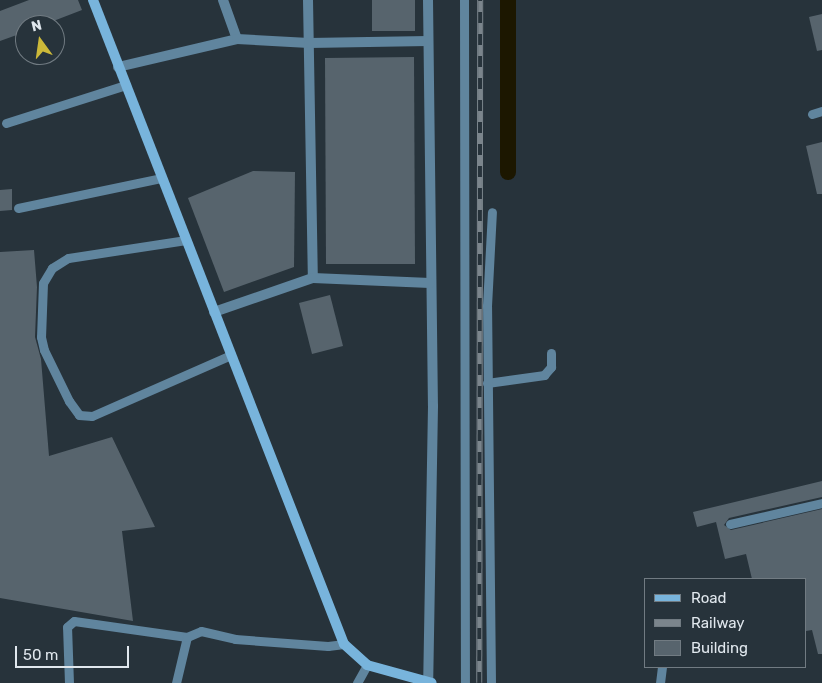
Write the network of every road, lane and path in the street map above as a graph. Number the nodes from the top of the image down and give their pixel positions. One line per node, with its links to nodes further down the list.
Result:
1 (92, 0): 9 (street)
2 (223, 0): 6 (street)
3 (308, 0): 8 (street)
4 (428, 0): 7 (street)
5 (464, 0): 34 (lane)
6 (237, 39): 8 (street); 9 (street)
7 (428, 41): 8 (street); 19 (street)
8 (309, 43): 18 (street)
9 (118, 67): 10 (street)
10 (126, 85): 13 (lane); 14 (street)
11 (822, 111): 12 (lane)
12 (812, 114)
13 (6, 123)
14 (162, 178): 15 (lane); 17 (street)
15 (18, 208)
16 (492, 212): 23 (lane)
17 (186, 240): 20 (street); 22 (lane)
18 (313, 278): 19 (street); 20 (street)
19 (430, 283): 33 (street)
20 (214, 312): 22 (street)
21 (551, 354): 23 (lane)
22 (231, 355): 27 (street)
23 (487, 382): 35 (lane)
24 (822, 503): 25 (lane)
25 (730, 524)
26 (187, 637): 27 (lane); 30 (lane); 31 (lane)
27 (344, 644): 28 (street)
28 (367, 665): 32 (lane); 33 (street)
29 (662, 668): 36 (lane)
30 (68, 683)
31 (176, 683)
32 (357, 683)
33 (430, 683)
34 (465, 683)
35 (491, 683)
36 (660, 683)

